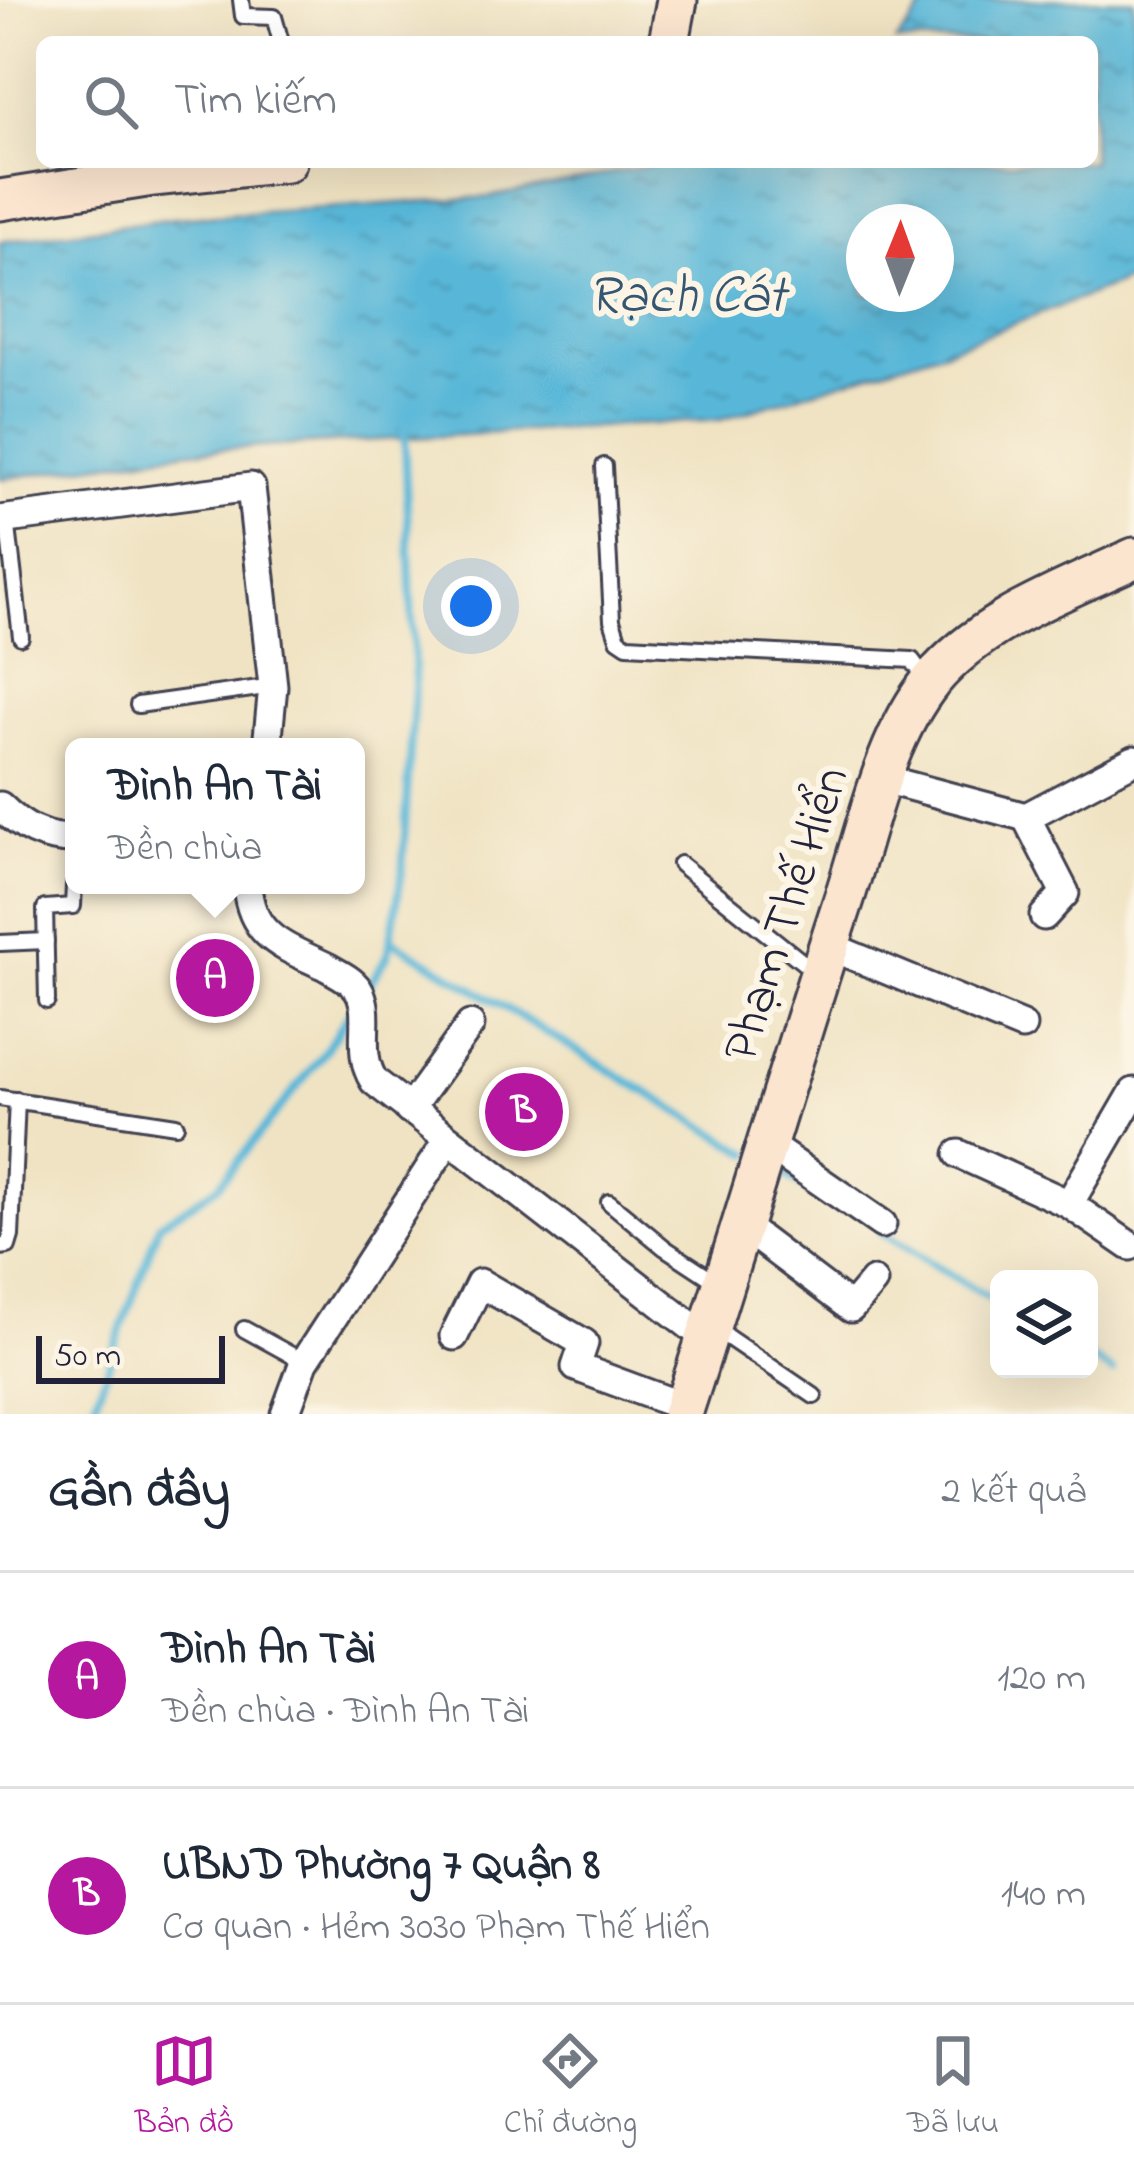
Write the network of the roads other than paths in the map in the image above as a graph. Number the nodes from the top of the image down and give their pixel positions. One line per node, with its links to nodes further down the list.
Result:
1 (241, 0): 3 (lane)
2 (676, 0): 4 (main road)
3 (279, 36)
4 (670, 36)
5 (229, 168): 6 (main road)
6 (0, 200)
7 (604, 466): 11 (lane)
8 (4, 519): 10 (lane); 12 (street)
9 (1134, 558): 11 (main road, Phạm Thế Hiển)
10 (21, 637)
11 (929, 683): 16 (main road, Phạm Thế Hiển)
12 (273, 686): 13 (lane); 14 (street)
13 (138, 705)
14 (268, 738)
15 (1134, 760): 18 (street)
16 (883, 779): 18 (street); 26 (main road, Phạm Thế Hiển)
17 (0, 806): 19 (street)
18 (1026, 817): 23 (street)
19 (65, 839)
20 (680, 864): 26 (lane)
21 (74, 894): 24 (lane)
22 (248, 894): 33 (street)
23 (1044, 916)
24 (46, 941): 25 (lane); 27 (lane)
25 (0, 943)
26 (824, 961): 29 (street); 37 (main road, Phạm Thế Hiển)
27 (47, 1001)
28 (470, 1025): 33 (street)
29 (1022, 1026)
30 (1134, 1092): 39 (street)
31 (0, 1098): 32 (lane)
32 (16, 1100): 34 (lane); 43 (lane)
33 (409, 1110): 35 (street)
34 (176, 1125)
35 (448, 1140): 47 (street); 49 (street)
36 (959, 1154): 39 (street)
37 (760, 1158): 40 (main road, Phạm Thế Hiển); 41 (street)
38 (609, 1202): 45 (lane)
39 (1069, 1204): 42 (street)
40 (740, 1224): 44 (street); 45 (main road, Phạm Thế Hiển)
41 (882, 1224)
42 (1130, 1246)
43 (0, 1247)
44 (873, 1282)
45 (722, 1286): 47 (main road, Phạm Thế Hiển)
46 (244, 1328): 49 (lane)
47 (708, 1332): 50 (lane); 51 (main road, Phạm Thế Hiển)
48 (454, 1336): 51 (street)
49 (304, 1362): 52 (street)
50 (814, 1396)
51 (683, 1411)
52 (285, 1414)

